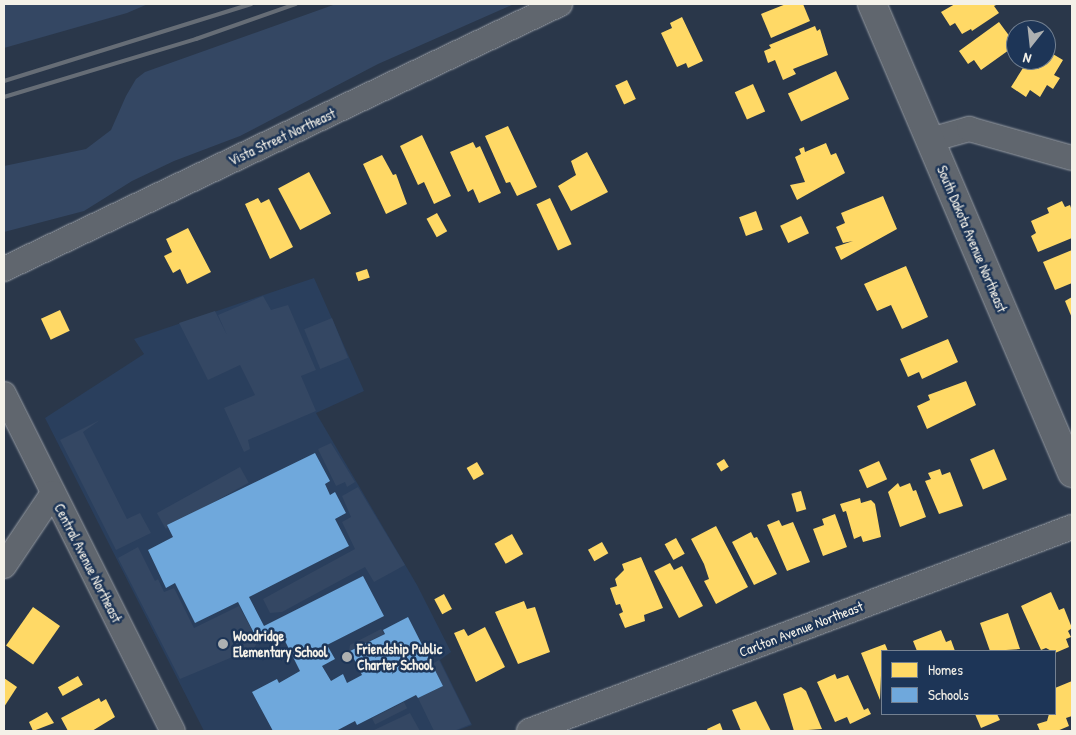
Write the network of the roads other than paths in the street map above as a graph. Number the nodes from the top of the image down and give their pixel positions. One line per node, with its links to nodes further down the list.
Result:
1 (560, 4): 5 (street, Vista Street Northeast)
2 (872, 4): 3 (main road, South Dakota Avenue Northeast)
3 (930, 140): 4 (street); 7 (main road, South Dakota Avenue Northeast)
4 (1072, 158)
5 (4, 269)
6 (4, 394): 8 (street, Central Avenue Northeast)
7 (1072, 473)
8 (53, 493): 10 (street); 11 (street, Central Avenue Northeast)
9 (1072, 527): 12 (street, Carlton Avenue Northeast)
10 (4, 566)
11 (173, 731)
12 (529, 731)

